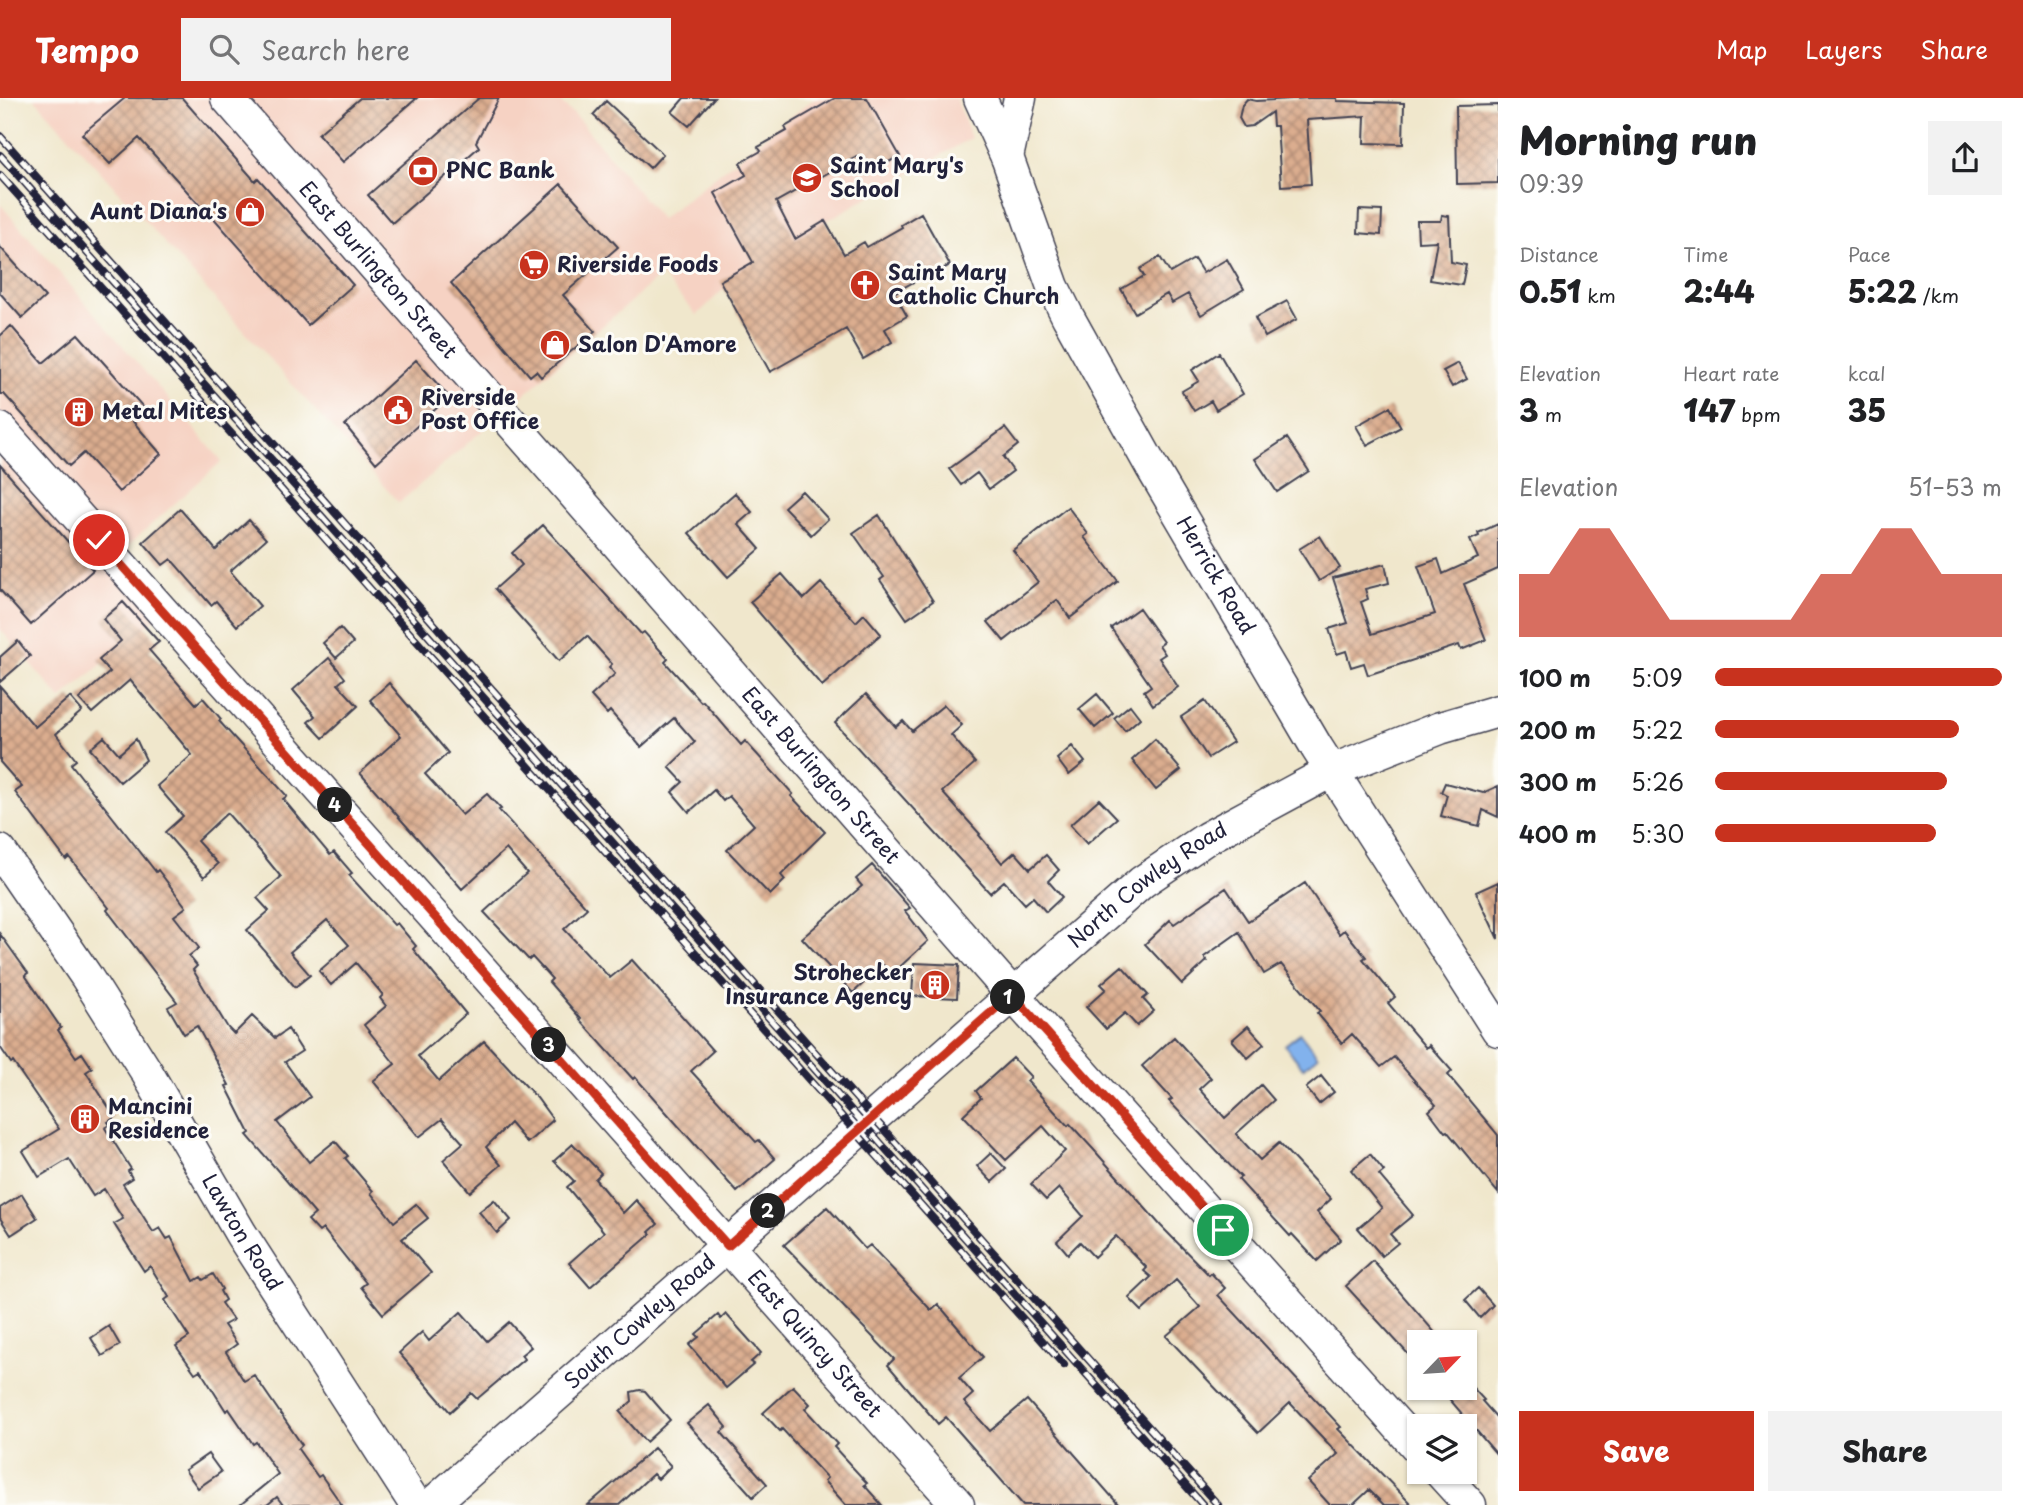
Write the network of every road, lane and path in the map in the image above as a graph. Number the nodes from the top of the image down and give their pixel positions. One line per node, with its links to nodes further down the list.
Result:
1 (226, 98): 9 (street, East Burlington Street)
2 (980, 98): 4 (street, Herrick Road)
3 (1020, 98): 4 (street)
4 (1007, 157): 7 (street, Herrick Road)
5 (0, 429): 12 (street, East Quincy Street)
6 (1498, 711): 7 (street, North Cowley Road)
7 (1331, 771): 9 (street, North Cowley Road); 10 (street, Herrick Road)
8 (0, 851): 15 (street, Lawton Road)
9 (1012, 994): 11 (street, North Cowley Road); 13 (street, East Burlington Street)
10 (1498, 1030)
11 (850, 1139): 12 (street, South Cowley Road)
12 (728, 1246): 16 (street, South Cowley Road); 17 (street, East Quincy Street)
13 (1407, 1435)
14 (1451, 1484): 18 (street)
15 (416, 1505)
16 (431, 1505)
17 (958, 1505)
18 (1470, 1505)

